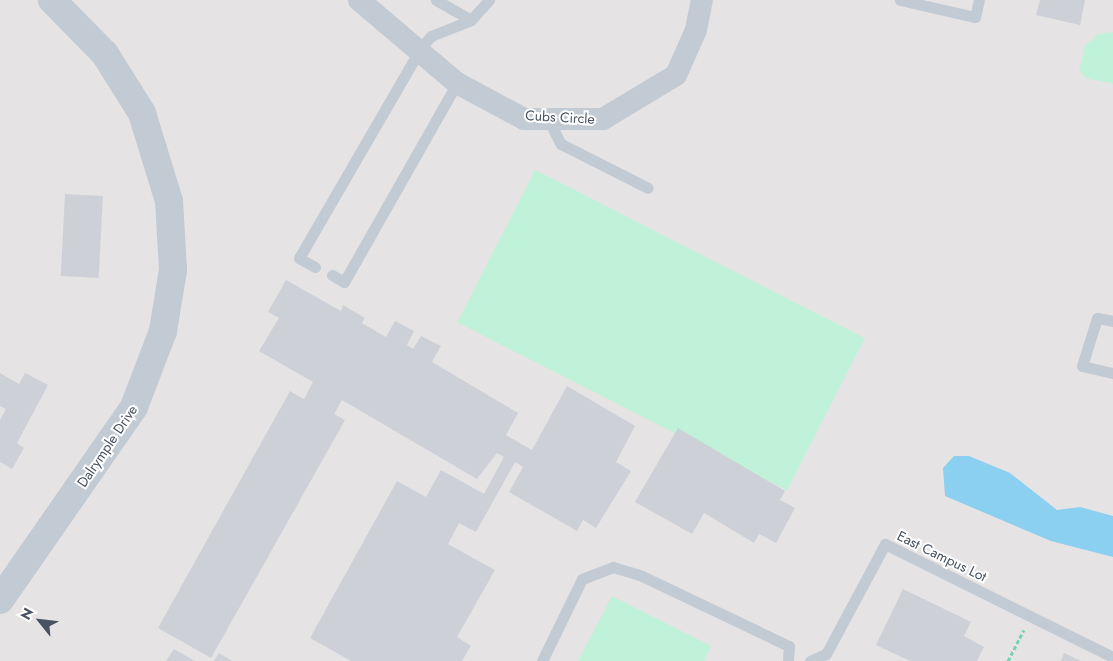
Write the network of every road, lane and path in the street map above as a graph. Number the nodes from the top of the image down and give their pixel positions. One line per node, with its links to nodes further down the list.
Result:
1 (359, 0): 10 (street, Cubs Circle)
2 (436, 0): 9 (lane)
3 (489, 0): 9 (lane)
4 (702, 0): 12 (street, Cubs Circle)
5 (900, 0): 8 (lane)
6 (979, 0): 8 (lane)
7 (57, 2): 18 (street, Dalrymple Drive)
8 (916, 2)
9 (471, 20): 10 (lane)
10 (420, 49): 11 (street, Cubs Circle); 14 (lane)
11 (457, 83): 12 (street, Cubs Circle); 15 (lane)
12 (548, 119): 13 (lane)
13 (648, 188)
14 (315, 266)
15 (332, 276)
16 (1113, 321): 17 (lane)
17 (1113, 373)
18 (0, 600)
19 (1031, 617): 20 (lane, East Campus Lot); 23 (lane, East Campus Lot); 24 (path)
20 (1113, 657)
21 (542, 661): 22 (lane)
22 (788, 661)
23 (810, 661)
24 (1008, 661)

